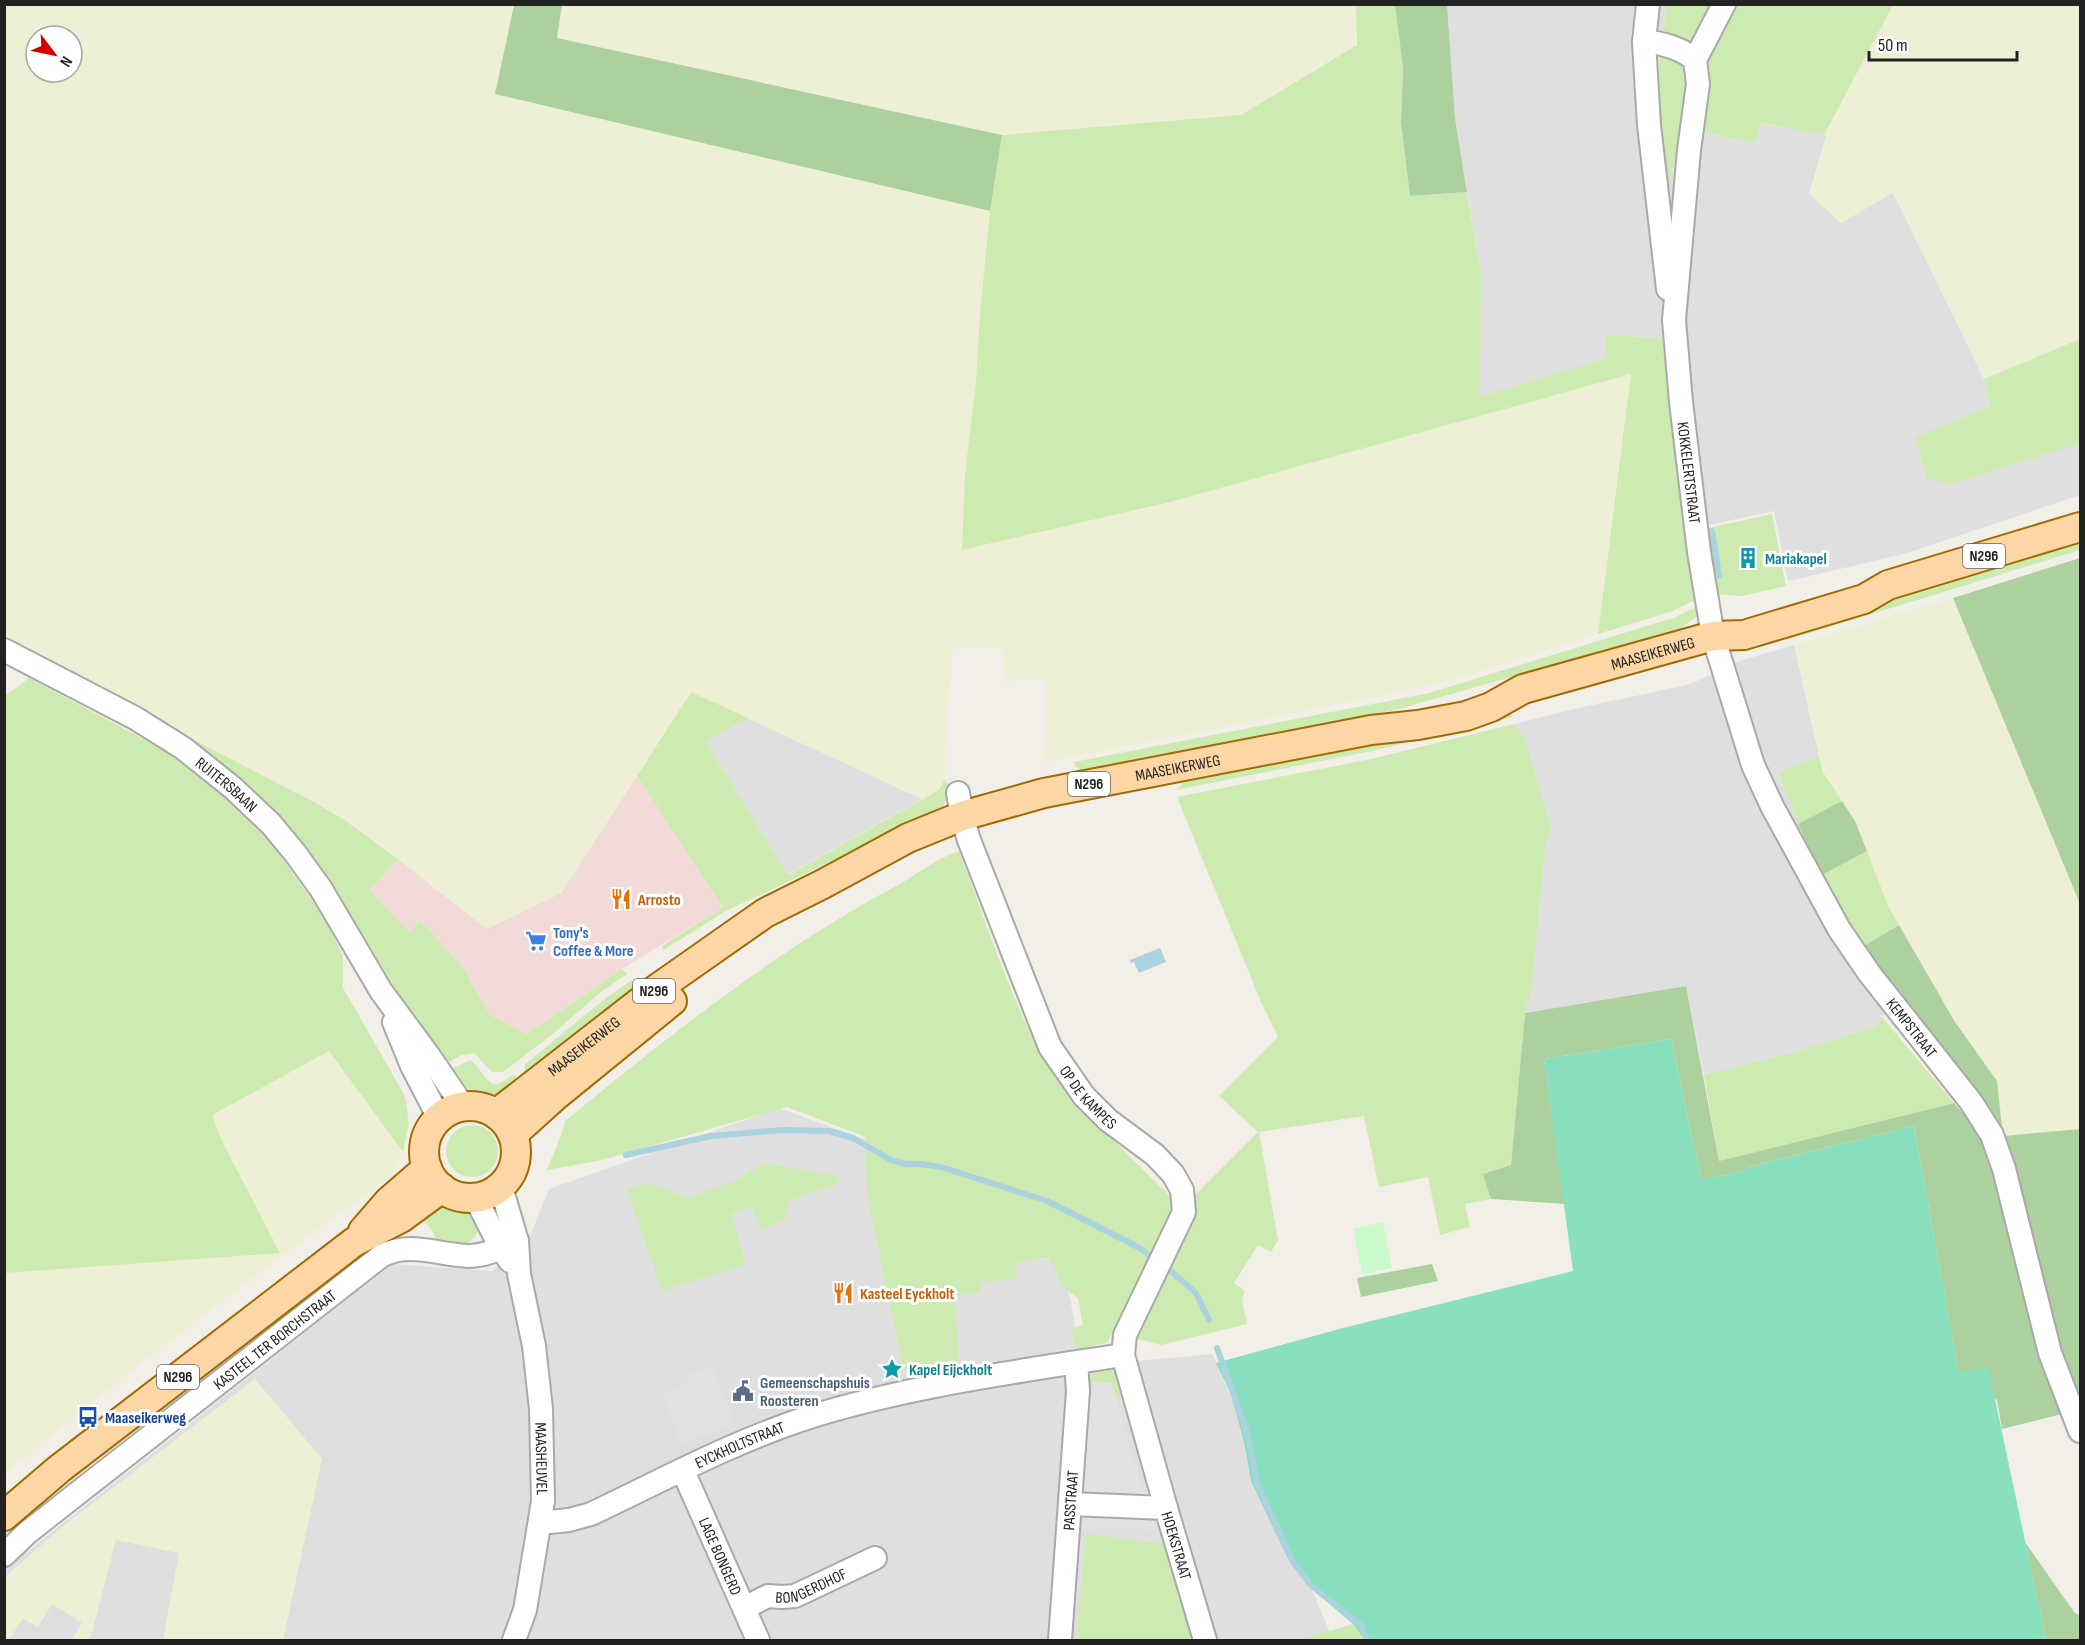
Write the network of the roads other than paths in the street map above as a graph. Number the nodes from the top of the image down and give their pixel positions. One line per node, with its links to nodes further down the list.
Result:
1 (1648, 4): 3 (street, KOKKELERTSTRAAT)
2 (1724, 4): 4 (street)
3 (1644, 42): 4 (street); 5 (street, KOKKELERTSTRAAT)
4 (1695, 60): 5 (street, KOKKELERTSTRAAT)
5 (1675, 310): 7 (street, KOKKELERTSTRAAT)
6 (2080, 527): 7 (main road, MAASEIKERWEG / N296)
7 (1713, 636): 9 (main road, MAASEIKERWEG / N296); 18 (street, KEMPSTRAAT)
8 (4, 650): 10 (street, RUITERSBAAN)
9 (963, 816): 11 (main road, MAASEIKERWEG / N296); 16 (street, OP DE KAMPES)
10 (451, 1112): 11 (main road); 12 (main road)
11 (505, 1124): 13 (main road)
12 (435, 1178): 14 (main road); 22 (main road, N296)
13 (501, 1187): 14 (main road); 15 (street, MAASHEUVEL)
14 (475, 1197): 15 (street, MAASHEUVEL)
15 (509, 1244): 23 (street, MAASHEUVEL); 24 (street, KASTEEL TER BORCHSTRAAT)
16 (1123, 1355): 17 (street, EYCKHOLTSTRAAT); 21 (street)
17 (1076, 1363): 19 (street, EYCKHOLTSTRAAT); 20 (street, PASSTRAAT)
18 (2080, 1431)
19 (683, 1471): 23 (street, EYCKHOLTSTRAAT); 26 (street, LAGE BONGERD)
20 (1070, 1504): 21 (street, HOEKSTRAAT); 29 (street, PASSTRAAT)
21 (1166, 1508): 30 (street, HOEKSTRAAT)
22 (4, 1516)
23 (540, 1523): 27 (street, MAASHEUVEL)
24 (4, 1555)
25 (875, 1558): 26 (street, BONGERDHOF)
26 (744, 1608): 28 (street, LAGE BONGERD)
27 (514, 1641)
28 (758, 1641)
29 (1060, 1641)
30 (1205, 1641)

